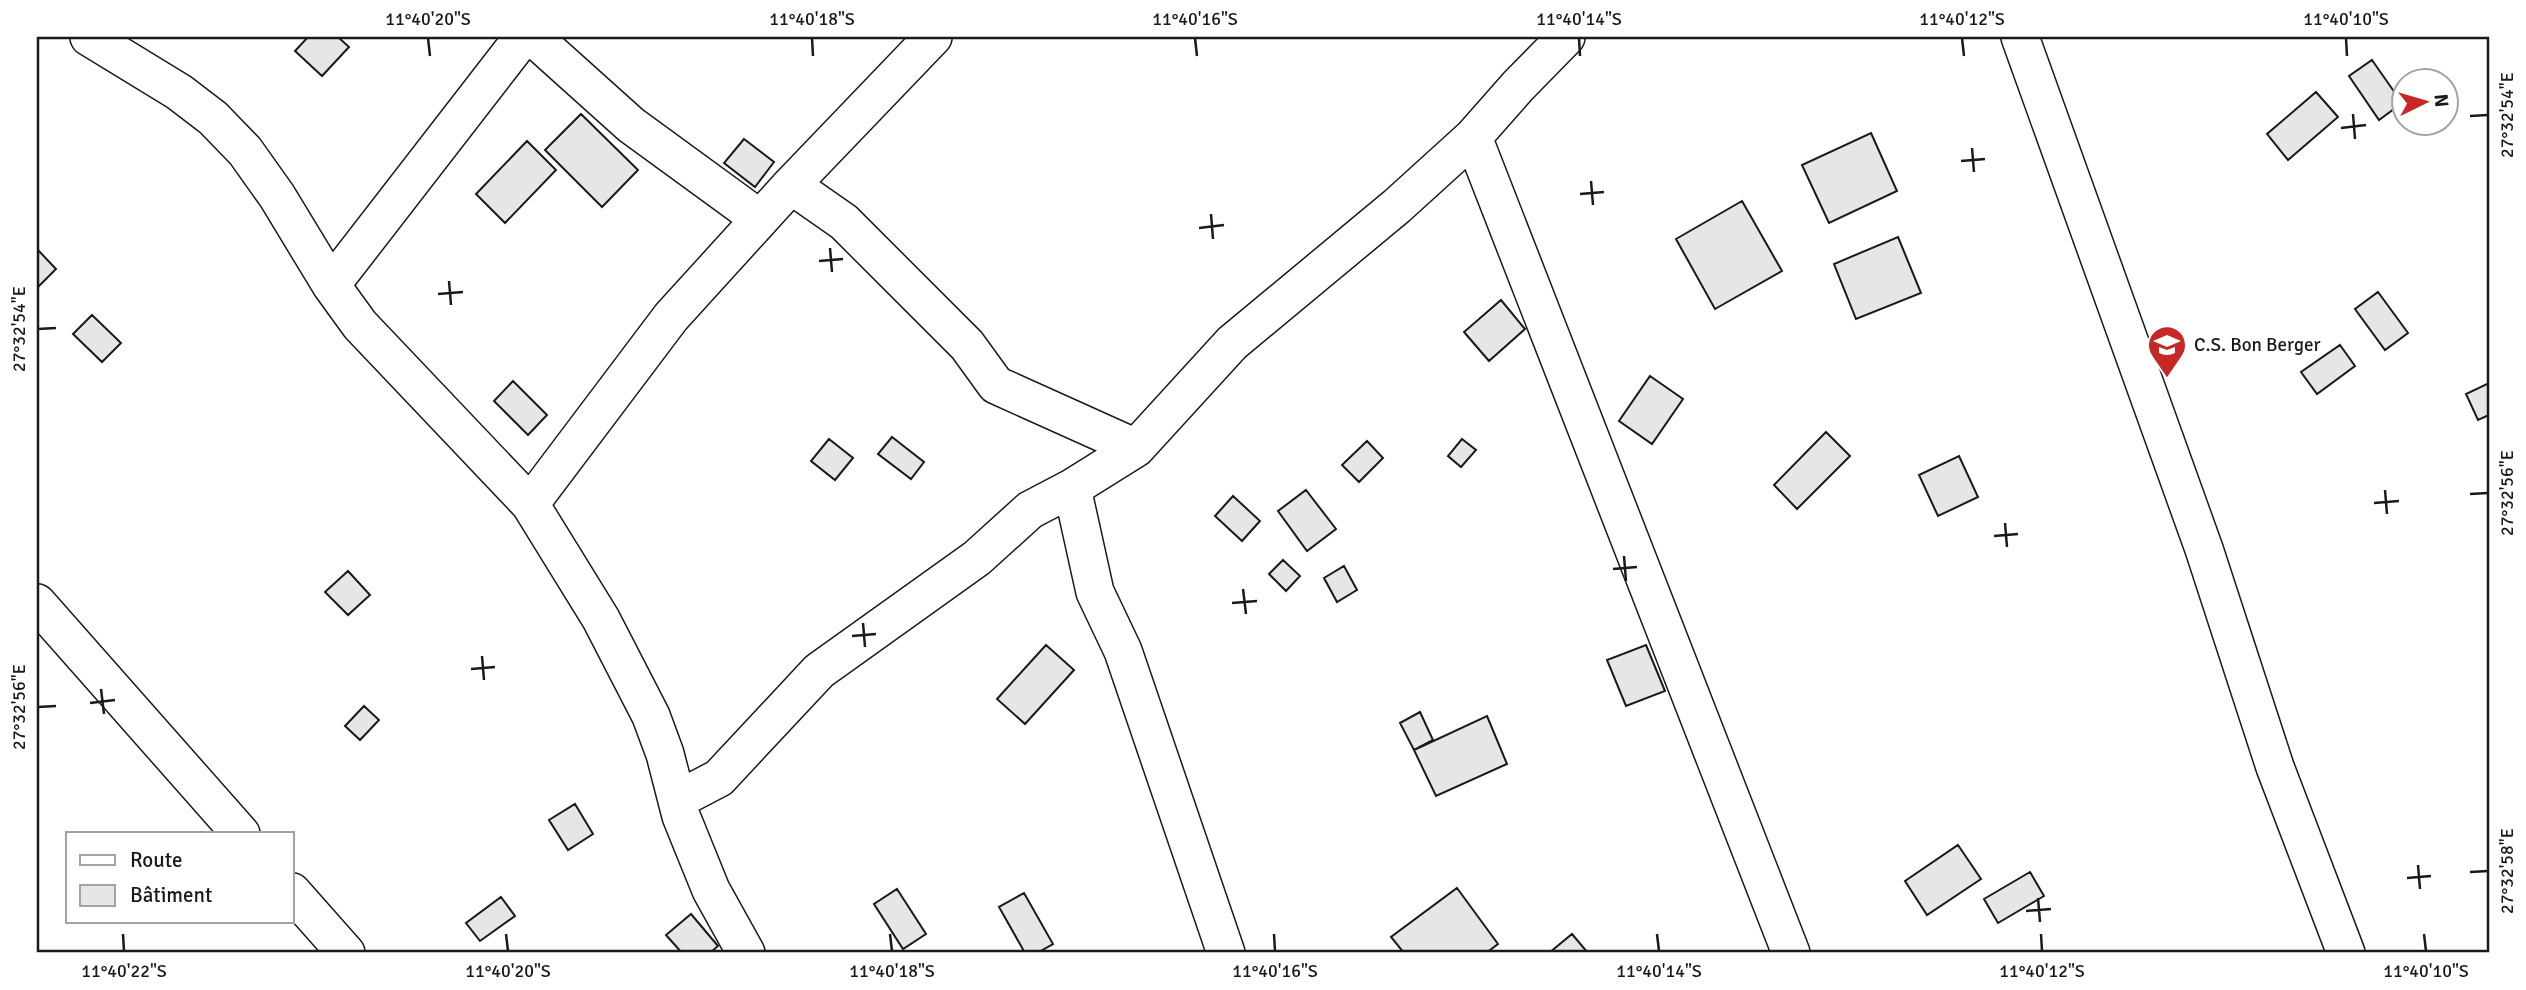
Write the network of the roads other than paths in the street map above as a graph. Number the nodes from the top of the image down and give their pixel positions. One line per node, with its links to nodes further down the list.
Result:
1 (89, 37): 10 (street)
2 (523, 37): 10 (street)
3 (533, 37): 9 (street)
4 (933, 37): 8 (street)
5 (1566, 37): 7 (street)
6 (2020, 37): 22 (street)
7 (1473, 137): 11 (street); 21 (street)
8 (791, 186): 9 (street); 11 (street)
9 (760, 219): 13 (street)
10 (331, 285): 13 (street)
11 (1136, 448): 12 (street)
12 (1072, 488): 15 (street); 20 (street)
13 (530, 504): 15 (street)
14 (37, 604): 16 (street)
15 (677, 800): 18 (street)
16 (239, 832)
17 (294, 894): 19 (street)
18 (738, 950)
19 (346, 953)
20 (1226, 953)
21 (1791, 953)
22 (2346, 953)

